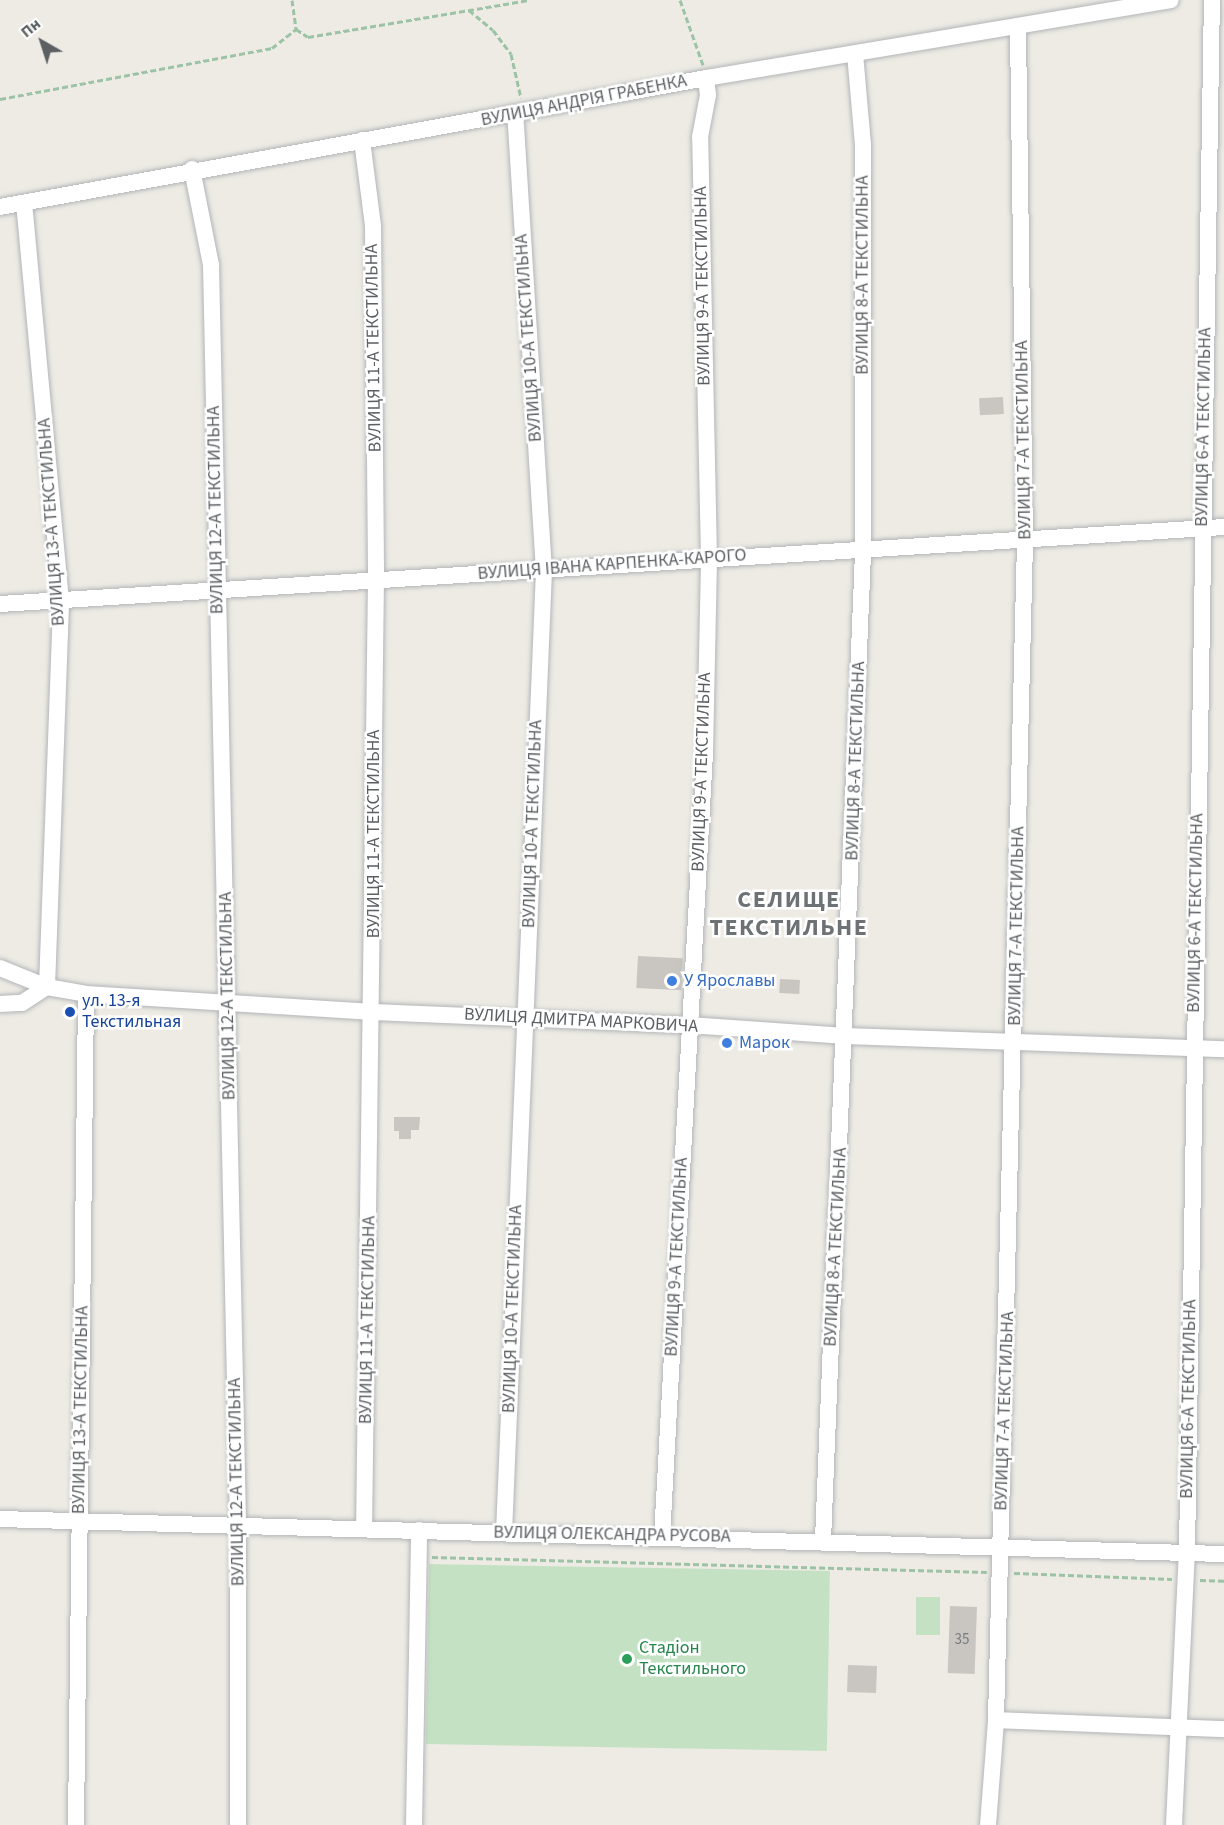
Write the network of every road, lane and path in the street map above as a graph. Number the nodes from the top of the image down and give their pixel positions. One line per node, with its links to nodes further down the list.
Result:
1 (292, 0): 8 (path)
2 (530, 0): 6 (path)
3 (680, 0): 10 (path)
4 (1170, 0): 7 (street, ВУЛИЦЯ АНДРІЯ ГРАБЕНКА)
5 (1212, 0): 18 (street, ВУЛИЦЯ 6-А ТЕКСТИЛЬНА)
6 (469, 10): 8 (path); 12 (path)
7 (1018, 26): 9 (street, ВУЛИЦЯ АНДРІЯ ГРАБЕНКА); 19 (street, ВУЛИЦЯ 7-А ТЕКСТИЛЬНА)
8 (296, 29): 11 (path)
9 (855, 54): 10 (street, ВУЛИЦЯ АНДРІЯ ГРАБЕНКА); 20 (street, ВУЛИЦЯ 8-А ТЕКСТИЛЬНА)
10 (706, 78): 12 (street, ВУЛИЦЯ АНДРІЯ ГРАБЕНКА); 21 (street, ВУЛИЦЯ 9-А ТЕКСТИЛЬНА)
11 (0, 99)
12 (520, 114): 13 (street, ВУЛИЦЯ АНДРІЯ ГРАБЕНКА); 22 (street, ВУЛИЦЯ 10-А ТЕКСТИЛЬНА)
13 (362, 140): 14 (street, ВУЛИЦЯ АНДРІЯ ГРАБЕНКА); 23 (street, ВУЛИЦЯ 11-А ТЕКСТИЛЬНА)
14 (192, 169): 15 (street, ВУЛИЦЯ АНДРІЯ ГРАБЕНКА); 24 (street, ВУЛИЦЯ 12-А ТЕКСТИЛЬНА)
15 (24, 203): 16 (street, ВУЛИЦЯ АНДРІЯ ГРАБЕНКА); 25 (street, ВУЛИЦЯ 13-А ТЕКСТИЛЬНА)
16 (0, 207)
17 (1224, 527): 18 (street, ВУЛИЦЯ ІВАНА КАРПЕНКА-КАРОГО)
18 (1202, 528): 19 (street, ВУЛИЦЯ ІВАНА КАРПЕНКА-КАРОГО); 37 (street, ВУЛИЦЯ 6-А ТЕКСТИЛЬНА)
19 (1025, 543): 20 (street, ВУЛИЦЯ ІВАНА КАРПЕНКА-КАРОГО); 36 (street, ВУЛИЦЯ 7-А ТЕКСТИЛЬНА)
20 (863, 551): 21 (street, ВУЛИЦЯ ІВАНА КАРПЕНКА-КАРОГО); 35 (street, ВУЛИЦЯ 8-А ТЕКСТИЛЬНА)
21 (709, 558): 22 (street, ВУЛИЦЯ ІВАНА КАРПЕНКА-КАРОГО); 34 (street, ВУЛИЦЯ 9-А ТЕКСТИЛЬНА)
22 (544, 570): 23 (street, ВУЛИЦЯ ІВАНА КАРПЕНКА-КАРОГО); 33 (street, ВУЛИЦЯ 10-А ТЕКСТИЛЬНА)
23 (376, 579): 24 (street, ВУЛИЦЯ ІВАНА КАРПЕНКА-КАРОГО); 32 (street, ВУЛИЦЯ 11-А ТЕКСТИЛЬНА)
24 (218, 589): 25 (street, ВУЛИЦЯ ІВАНА КАРПЕНКА-КАРОГО); 30 (street, ВУЛИЦЯ 12-А ТЕКСТИЛЬНА)
25 (61, 601): 26 (street, ВУЛИЦЯ ІВАНА КАРПЕНКА-КАРОГО); 28 (street, ВУЛИЦЯ 13-А ТЕКСТИЛЬНА)
26 (0, 604)
27 (0, 968): 28 (street, ВУЛИЦЯ ДМИТРА МАРКОВИЧА)
28 (47, 987): 29 (street, ВУЛИЦЯ ДМИТРА МАРКОВИЧА); 31 (street)
29 (86, 994): 30 (street, ВУЛИЦЯ ДМИТРА МАРКОВИЧА); 40 (street, ВУЛИЦЯ 13-А ТЕКСТИЛЬНА)
30 (229, 1003): 32 (street, ВУЛИЦЯ ДМИТРА МАРКОВИЧА); 41 (street, ВУЛИЦЯ 12-А ТЕКСТИЛЬНА)
31 (0, 1004)
32 (373, 1012): 33 (street, ВУЛИЦЯ ДМИТРА МАРКОВИЧА); 42 (street, ВУЛИЦЯ 11-А ТЕКСТИЛЬНА)
33 (525, 1018): 34 (street, ВУЛИЦЯ ДМИТРА МАРКОВИЧА); 44 (street, ВУЛИЦЯ 10-А ТЕКСТИЛЬНА)
34 (689, 1025): 35 (street, ВУЛИЦЯ ДМИТРА МАРКОВИЧА); 45 (street, ВУЛИЦЯ 9-А ТЕКСТИЛЬНА)
35 (846, 1036): 36 (street, ВУЛИЦЯ ДМИТРА МАРКОВИЧА); 46 (street, ВУЛИЦЯ 8-А ТЕКСТИЛЬНА)
36 (1015, 1041): 37 (street, ВУЛИЦЯ ДМИТРА МАРКОВИЧА); 47 (street, ВУЛИЦЯ 7-А ТЕКСТИЛЬНА)
37 (1194, 1048): 38 (street, ВУЛИЦЯ ДМИТРА МАРКОВИЧА); 48 (street, ВУЛИЦЯ 6-А ТЕКСТИЛЬНА)
38 (1224, 1049)
39 (0, 1519): 40 (street, ВУЛИЦЯ ОЛЕКСАНДРА РУСОВА)
40 (79, 1521): 41 (street, ВУЛИЦЯ ОЛЕКСАНДРА РУСОВА); 57 (street, ВУЛИЦЯ 13-А ТЕКСТИЛЬНА)
41 (238, 1525): 42 (street, ВУЛИЦЯ ОЛЕКСАНДРА РУСОВА); 58 (street, ВУЛИЦЯ 12-А ТЕКСТИЛЬНА)
42 (364, 1528): 43 (street, ВУЛИЦЯ ОЛЕКСАНДРА РУСОВА)
43 (419, 1530): 44 (street, ВУЛИЦЯ ОЛЕКСАНДРА РУСОВА); 50 (street)
44 (504, 1533): 45 (street, ВУЛИЦЯ ОЛЕКСАНДРА РУСОВА)
45 (662, 1537): 46 (street, ВУЛИЦЯ ОЛЕКСАНДРА РУСОВА)
46 (823, 1540): 47 (street, ВУЛИЦЯ ОЛЕКСАНДРА РУСОВА)
47 (1001, 1547): 48 (street, ВУЛИЦЯ ОЛЕКСАНДРА РУСОВА); 51 (street, ВУЛИЦЯ 7-А ТЕКСТИЛЬНА)
48 (1187, 1552): 49 (street, ВУЛИЦЯ ОЛЕКСАНДРА РУСОВА); 52 (street, ВУЛИЦЯ 6-А ТЕКСТИЛЬНА)
49 (1224, 1554)
50 (419, 1556): 51 (path); 59 (street)
51 (1000, 1573): 52 (path); 54 (street, ВУЛИЦЯ 7-А ТЕКСТИЛЬНА)
52 (1185, 1580): 53 (path); 55 (street, ВУЛИЦЯ 6-А ТЕКСТИЛЬНА)
53 (1224, 1581)
54 (996, 1719): 55 (street); 60 (street, ВУЛИЦЯ 7-А ТЕКСТИЛЬНА)
55 (1178, 1728): 56 (street); 61 (street, ВУЛИЦЯ 6-А ТЕКСТИЛЬНА)
56 (1224, 1729)
57 (76, 1825)
58 (238, 1825)
59 (414, 1825)
60 (988, 1825)
61 (1174, 1825)

